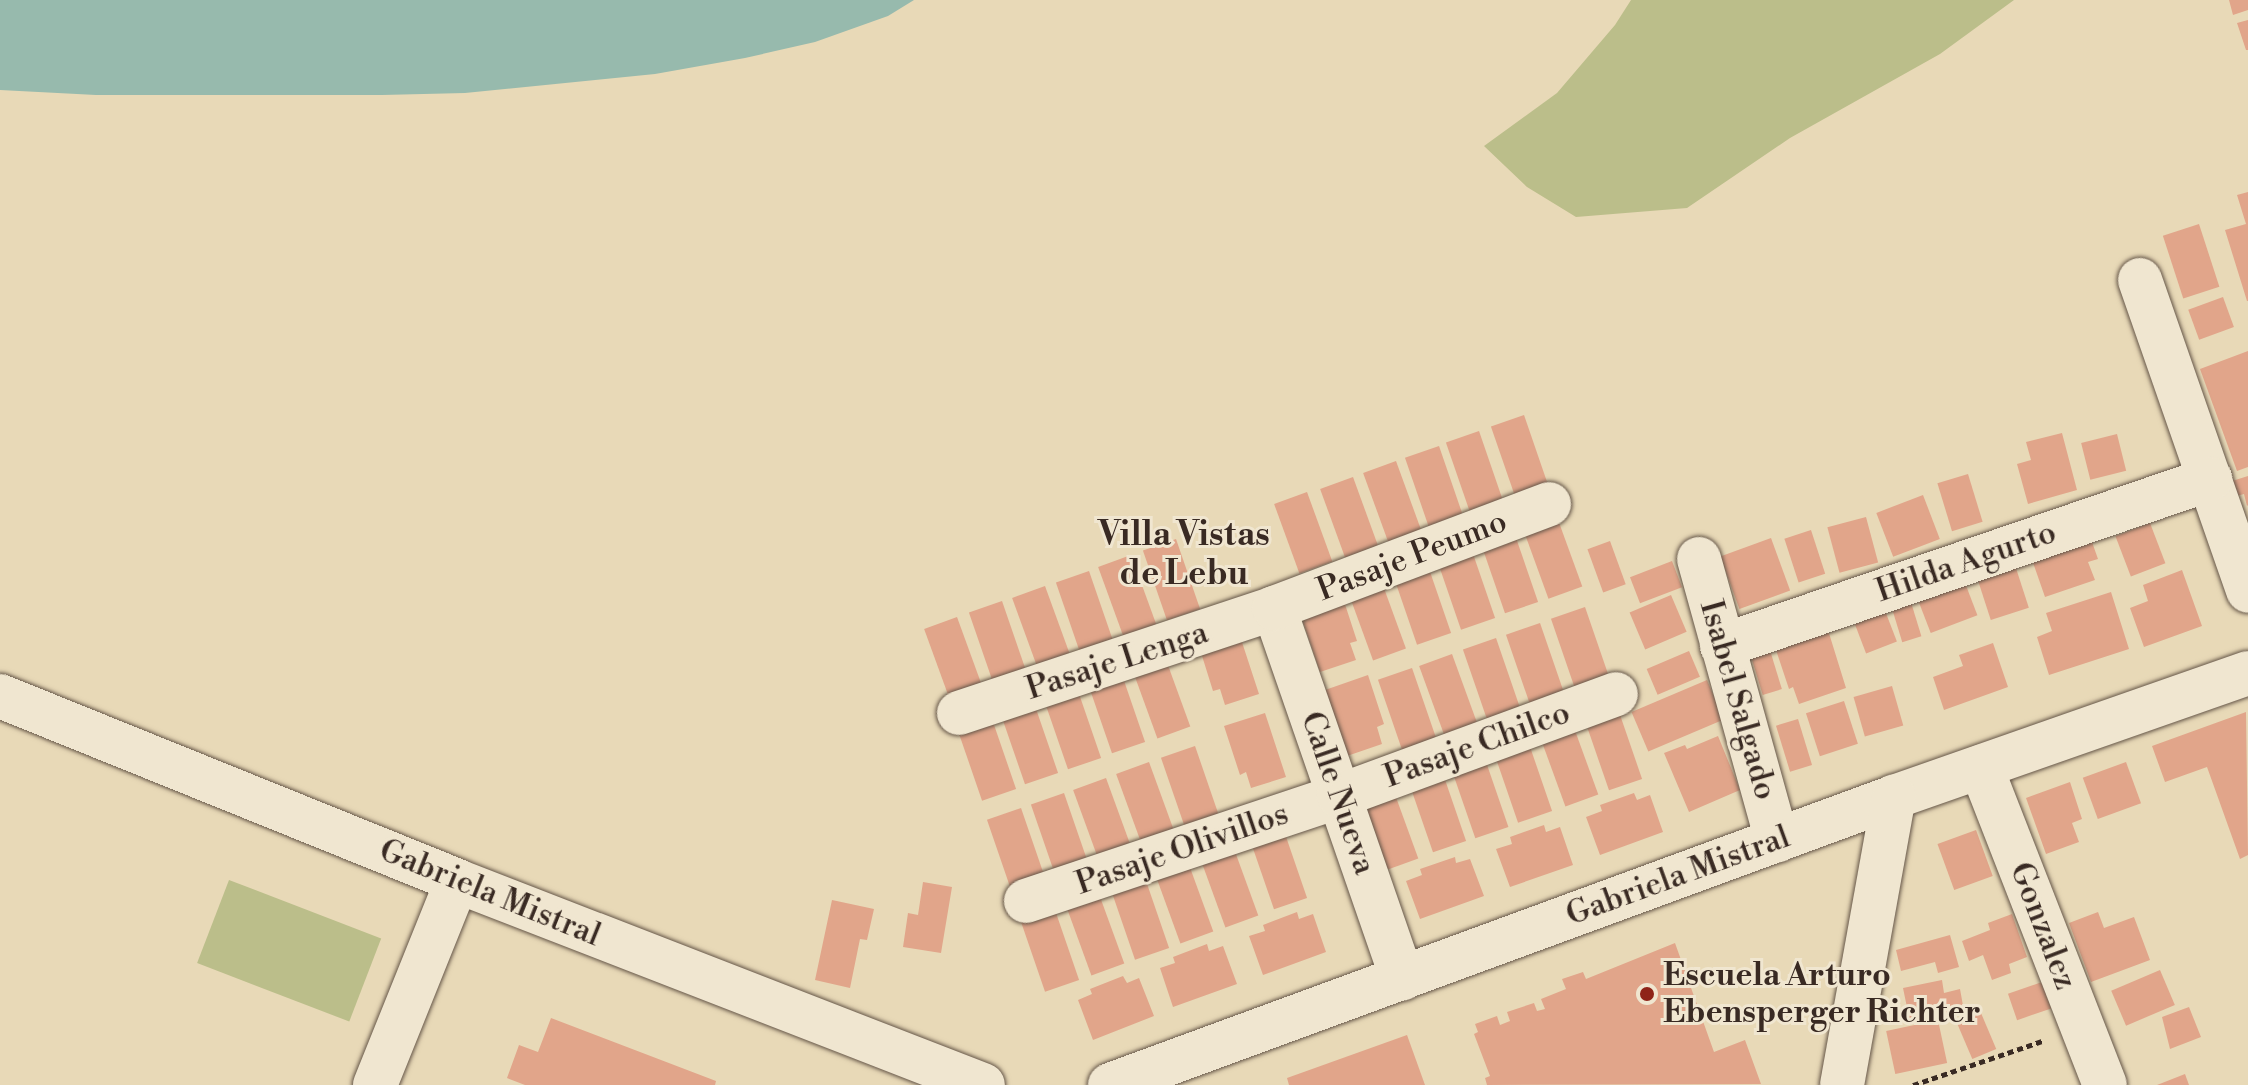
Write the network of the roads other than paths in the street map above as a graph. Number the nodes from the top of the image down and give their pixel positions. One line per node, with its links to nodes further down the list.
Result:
1 (2140, 280): 2 (street)
2 (2210, 479): 5 (street); 7 (street, Hilda Agurto)
3 (1549, 504): 6 (street, Pasaje Peumo)
4 (1699, 559): 7 (street, Isabel Salgado)
5 (2248, 591)
6 (1274, 608): 11 (street, Pasaje Lenga); 13 (street, Calle Nueva)
7 (1722, 646): 15 (street, Isabel Salgado)
8 (2248, 673): 12 (street, Gabriela Mistral)
9 (1616, 694): 13 (street, Pasaje Chilco)
10 (0, 696): 16 (street, Gabriela Mistral)
11 (959, 713)
12 (1981, 767): 14 (street, Gabriela Mistral); 23 (street, Gonzalez)
13 (1339, 796): 17 (street, Pasaje Olivillos); 18 (street, Calle Nueva)
14 (1894, 797): 15 (street, Gabriela Mistral); 22 (street)
15 (1777, 840): 18 (street, Gabriela Mistral)
16 (457, 881): 19 (street); 20 (street, Gabriela Mistral)
17 (1026, 901)
18 (1402, 978): 21 (street, Gabriela Mistral)
19 (375, 1085)
20 (983, 1085)
21 (1110, 1085)
22 (1842, 1085)
23 (2105, 1085)

